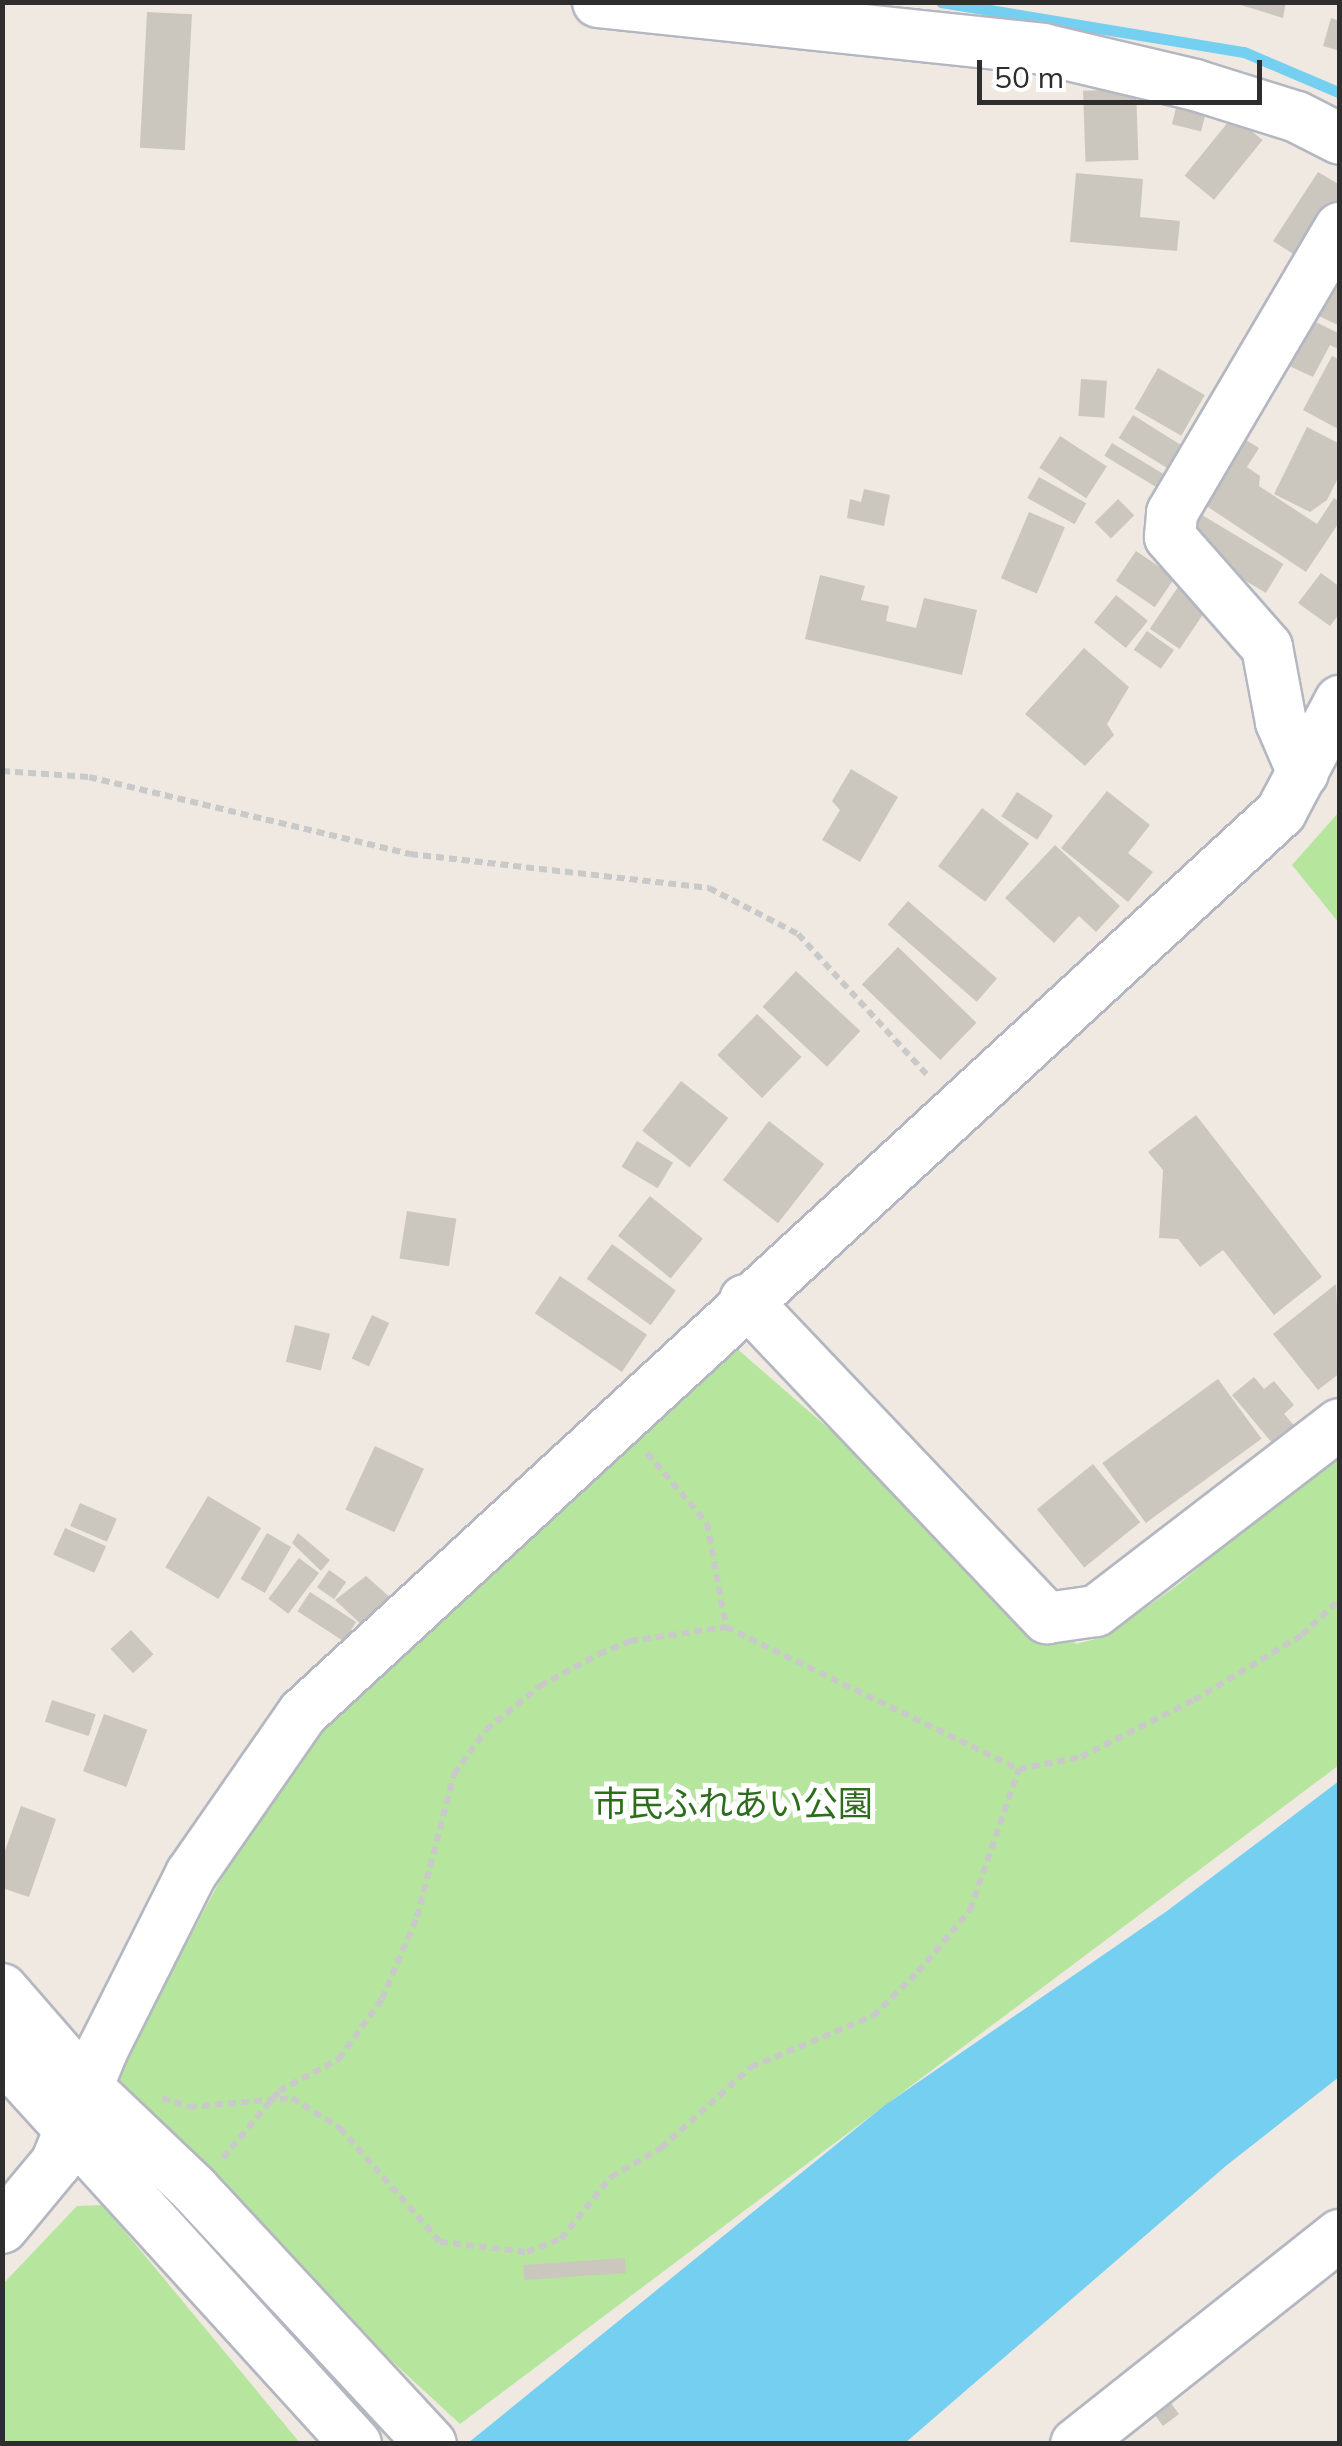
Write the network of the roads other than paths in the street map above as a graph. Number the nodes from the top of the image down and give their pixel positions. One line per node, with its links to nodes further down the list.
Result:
1 (598, 2): 2 (street)
2 (1340, 139)
3 (1340, 228): 5 (street)
4 (1340, 701): 5 (street)
5 (1303, 773): 6 (street)
6 (745, 1300): 7 (street); 10 (street)
7 (1340, 1424)
8 (2, 1989): 10 (street)
9 (2, 2054): 10 (street)
10 (80, 2108): 11 (street); 13 (street); 14 (street)
11 (2, 2228)
12 (1340, 2235): 15 (street)
13 (429, 2441)
14 (356, 2444)
15 (1076, 2444)

